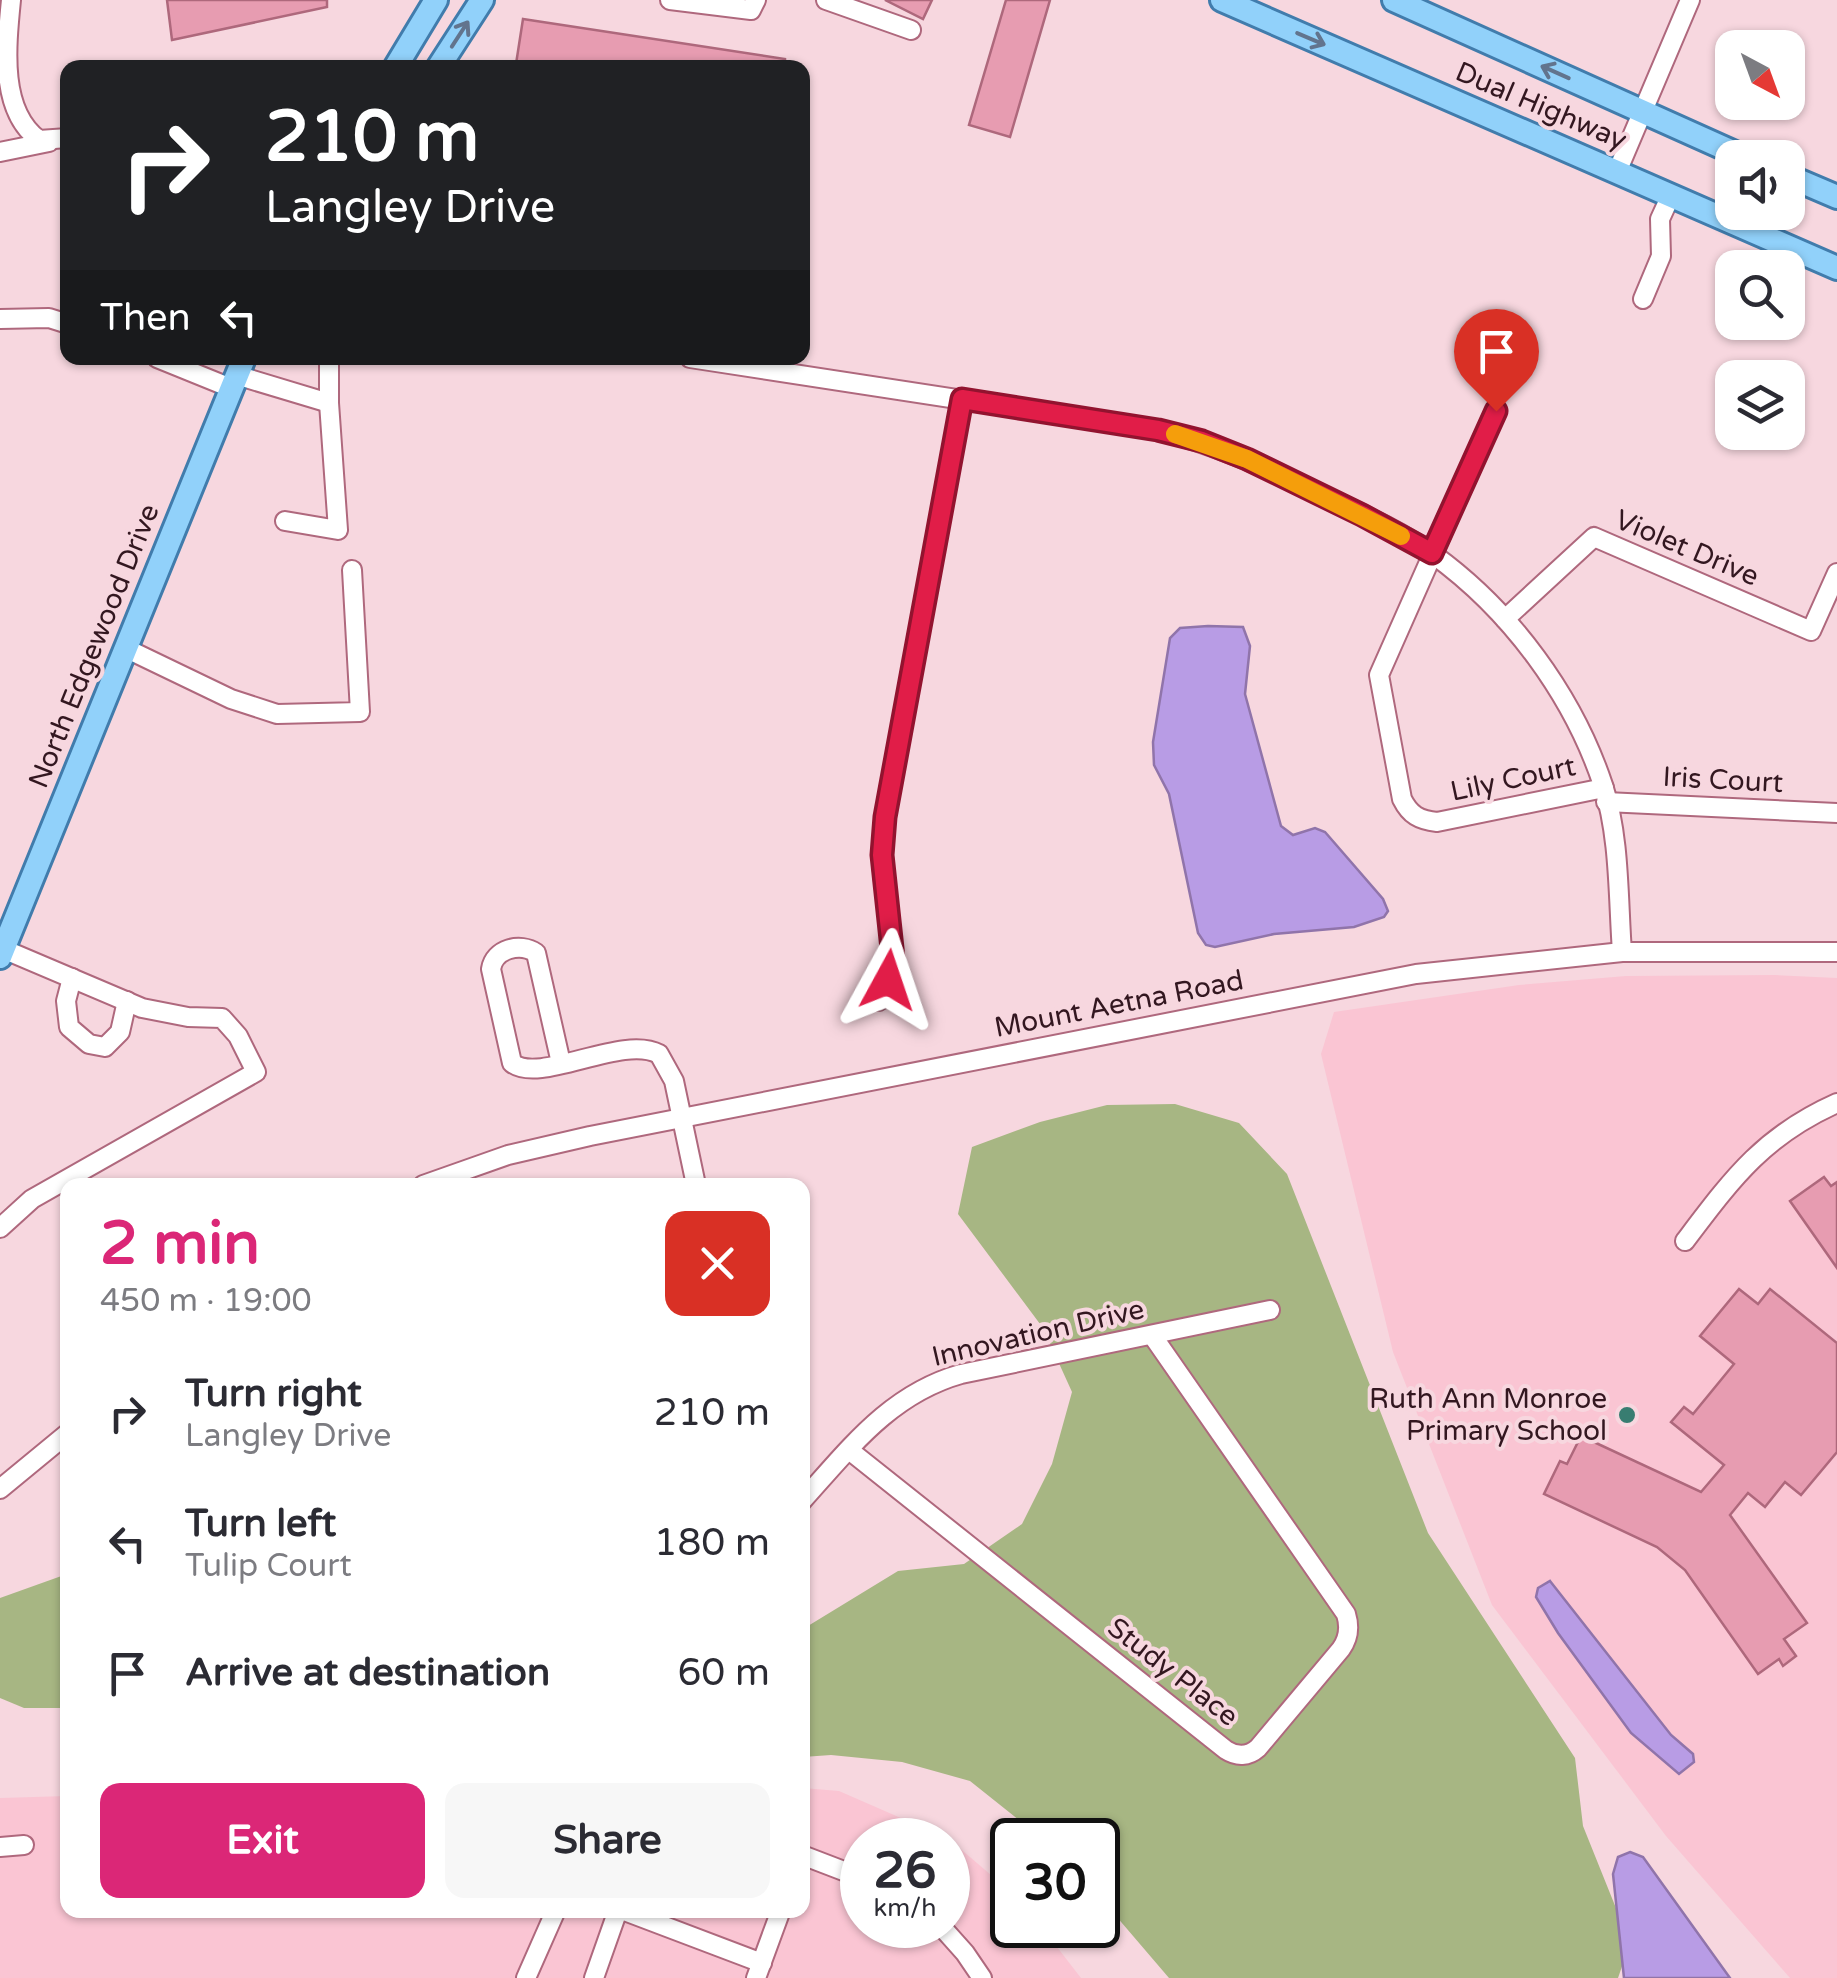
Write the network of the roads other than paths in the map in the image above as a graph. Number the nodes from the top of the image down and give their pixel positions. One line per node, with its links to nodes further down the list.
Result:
1 (10, 0): 14 (street)
2 (436, 0): 12 (main road)
3 (482, 0): 13 (main road, one-way to 3)
4 (670, 0): 9 (street)
5 (826, 0): 11 (street)
6 (1222, 0): 19 (main road, Dual Highway, one-way to 19)
7 (1394, 0): 15 (main road, Dual Highway, one-way to 7)
8 (1690, 0): 15 (street)
9 (712, 3): 10 (street)
10 (754, 5)
11 (911, 30)
12 (400, 60)
13 (443, 60)
14 (2, 90): 16 (street)
15 (1644, 112): 17 (main road, Dual Highway); 19 (street)
16 (59, 140): 18 (street)
17 (1715, 144)
18 (0, 152)
19 (1617, 172): 21 (main road, Dual Highway)
20 (1805, 184): 22 (main road)
21 (1670, 195): 23 (main road, Dual Highway); 24 (street)
22 (1837, 198)
23 (1837, 268)
24 (1643, 299)
25 (0, 320): 26 (street)
26 (60, 322)
27 (192, 365): 30 (street)
28 (329, 365): 32 (street)
29 (736, 365): 31 (street)
30 (237, 374): 32 (street); 39 (main road, North Edgewood Drive)
31 (962, 399): 35 (street); 47 (street)
32 (329, 403): 34 (street)
33 (1496, 411): 35 (street)
34 (285, 521)
35 (1432, 553): 38 (street); 40 (street, Lily Court)
36 (352, 570): 39 (street)
37 (1837, 573): 38 (street, Violet Drive)
38 (1505, 619): 40 (street)
39 (124, 648): 44 (main road, North Edgewood Drive)
40 (1605, 795): 41 (street, Iris Court); 42 (street)
41 (1837, 813)
42 (1622, 952): 43 (street, Mount Aetna Road); 50 (street, Mount Aetna Road)
43 (1837, 952)
44 (2, 953): 45 (street)
45 (72, 978): 46 (street); 46 (street)
46 (127, 1001): 51 (street)
47 (879, 1001)
48 (561, 1063): 48 (street); 50 (street)
49 (1837, 1103): 56 (street)
50 (682, 1118): 52 (street, Mount Aetna Road); 53 (street)
51 (70, 1178)
52 (456, 1178)
53 (695, 1178)
54 (60, 1184): 55 (street)
55 (0, 1228)
56 (1684, 1241)
57 (1270, 1310): 58 (street, Innovation Drive)
58 (1152, 1334): 60 (street, Innovation Drive); 60 (street, Study Place)
59 (60, 1439): 61 (street)
60 (848, 1450): 62 (street, Innovation Drive)
61 (0, 1489)
62 (810, 1492)
63 (24, 1846): 64 (street)
64 (0, 1847)
65 (810, 1858): 66 (street)
66 (840, 1870)
67 (552, 1918): 73 (street)
68 (617, 1918): 74 (street)
69 (639, 1918): 72 (street)
70 (778, 1918): 72 (street)
71 (961, 1948): 75 (street)
72 (759, 1970)
73 (526, 1978)
74 (594, 1978)
75 (982, 1978)

